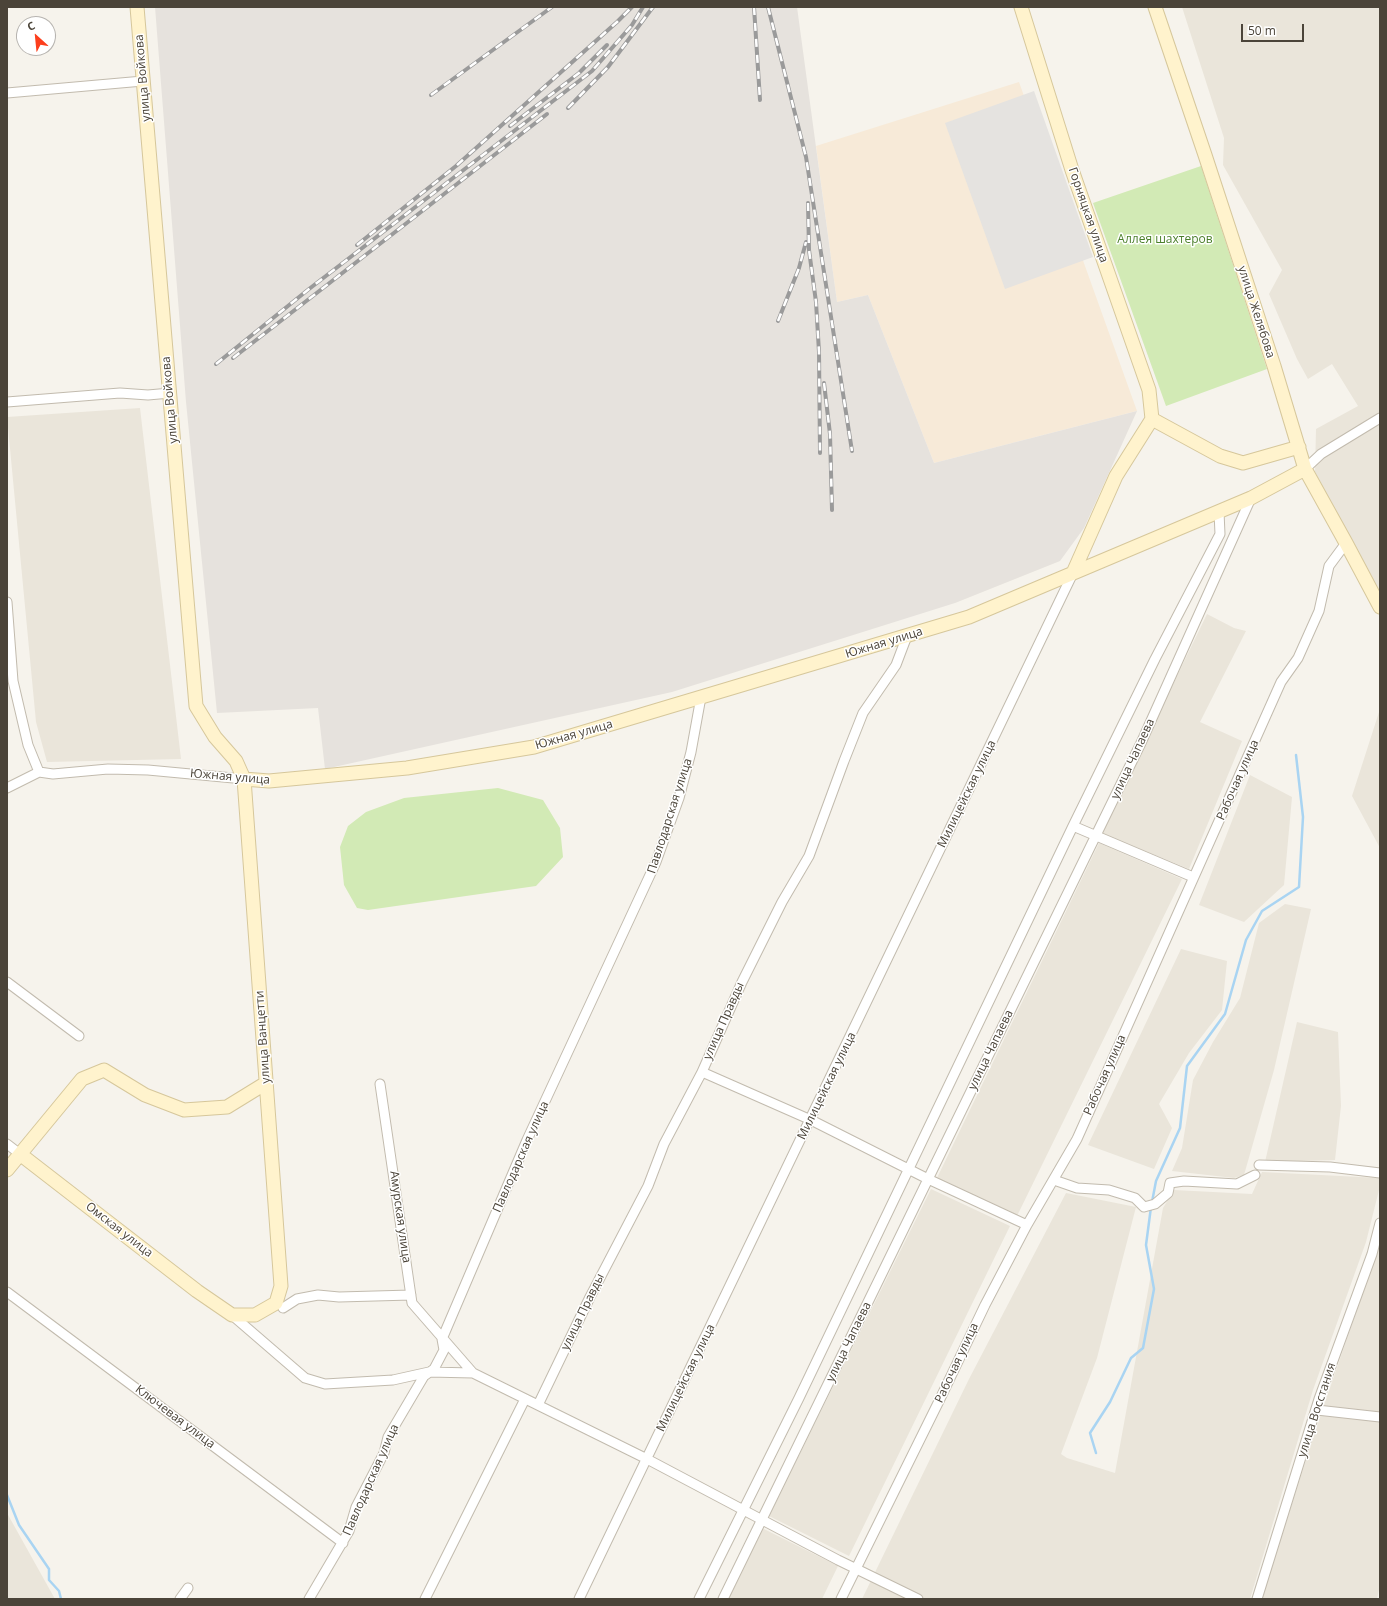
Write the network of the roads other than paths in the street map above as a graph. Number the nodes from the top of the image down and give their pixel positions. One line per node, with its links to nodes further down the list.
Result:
1 (137, 7): 4 (street, улица Войкова)
2 (1155, 7): 10 (street, улица Желябова)
3 (1022, 9): 9 (street, Горняцкая улица)
4 (144, 81): 5 (street); 6 (street, улица Войкова)
5 (7, 93)
6 (170, 393): 7 (street); 22 (street, улица Войкова)
7 (7, 402)
8 (1380, 418): 11 (street)
9 (1152, 419): 10 (street); 15 (street)
10 (1299, 447): 11 (street, улица Желябова)
11 (1305, 469): 12 (street, Южная улица); 14 (street, улица Желябова)
12 (1251, 498): 13 (street, Южная улица); 25 (street, улица Чапаева)
13 (1219, 512): 15 (street, Южная улица); 24 (street, улица Чапаева)
14 (1346, 543): 17 (street, улица Желябова); 26 (street, Рабочая улица)
15 (1073, 573): 18 (street, Южная улица); 32 (street, Милицейская улица)
16 (7, 602): 19 (street)
17 (1380, 607)
18 (907, 636): 20 (street, Южная улица); 29 (street, улица Правды)
19 (10, 670): 21 (street)
20 (701, 697): 22 (street, Южная улица); 48 (street, Павлодарская улица)
21 (39, 772): 22 (street, Южная улица); 23 (street)
22 (244, 779): 30 (street, улица Ванцетти)
23 (7, 788)
24 (1074, 826): 25 (street); 36 (street, улица Чапаева)
25 (1096, 835): 26 (street); 40 (street, улица Чапаева)
26 (1193, 877): 41 (street, Рабочая улица)
27 (7, 982): 28 (street)
28 (79, 1036)
29 (702, 1072): 32 (street); 52 (street, улица Правды)
30 (266, 1083): 34 (street); 47 (street, улица Ванцетти)
31 (380, 1084): 45 (street, Амурская улица)
32 (811, 1120): 36 (street); 55 (street, Милицейская улица)
33 (7, 1144): 34 (street, Омская улица)
34 (20, 1154): 37 (street); 47 (street, Омская улица)
35 (1259, 1165): 38 (street)
36 (908, 1169): 40 (street); 56 (street, улица Чапаева)
37 (7, 1170)
38 (1380, 1172)
39 (1255, 1174): 41 (street)
40 (928, 1179): 43 (street); 57 (street, улица Чапаева)
41 (1054, 1180): 43 (street, Рабочая улица)
42 (1380, 1223): 53 (street, улица Восстания)
43 (1027, 1225): 59 (street, Рабочая улица)
44 (7, 1292): 58 (street, Ключевая улица)
45 (411, 1295): 46 (street); 48 (street, Амурская улица)
46 (283, 1308)
47 (232, 1315): 49 (street, Омская улица)
48 (442, 1339): 49 (street, Павлодарская улица); 50 (street, Амурская улица)
49 (430, 1372): 50 (street, Омская улица); 58 (street, Павлодарская улица)
50 (472, 1373): 51 (street)
51 (526, 1399): 52 (street); 63 (street)
52 (538, 1405): 55 (street)
53 (1317, 1410): 54 (street); 69 (street, улица Восстания)
54 (1380, 1417)
55 (646, 1459): 56 (street); 64 (street, Милицейская улица)
56 (743, 1510): 57 (street); 65 (street, улица Чапаева)
57 (762, 1520): 59 (street); 66 (street, улица Чапаева)
58 (343, 1543): 62 (street, Павлодарская улица)
59 (855, 1568): 67 (street, Рабочая улица); 68 (street)
60 (188, 1588): 61 (street)
61 (180, 1599)
62 (309, 1599)
63 (425, 1599)
64 (579, 1599)
65 (699, 1599)
66 (723, 1599)
67 (841, 1599)
68 (918, 1599)
69 (1257, 1599)

